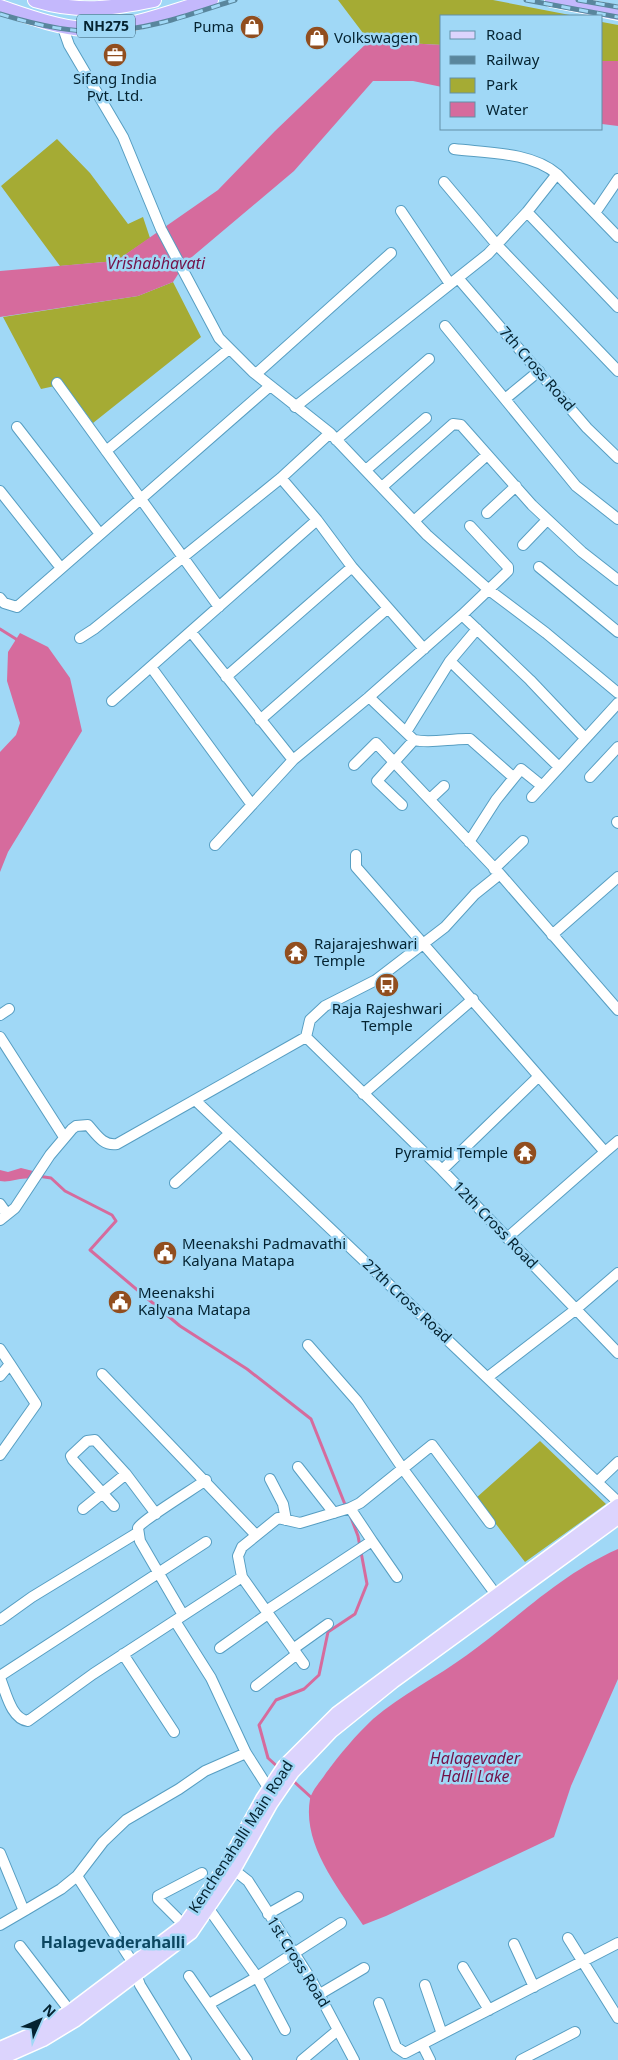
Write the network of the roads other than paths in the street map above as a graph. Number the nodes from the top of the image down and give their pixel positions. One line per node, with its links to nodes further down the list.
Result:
1 (35, 0): 2 (highway, NH275)
2 (154, 0)
3 (211, 0): 7 (highway, NH275)
4 (552, 0): 6 (highway)
5 (0, 7): 7 (highway, NH275)
6 (618, 13)
7 (62, 25): 21 (street)
8 (454, 149): 9 (street)
9 (557, 174): 13 (street); 14 (street)
10 (618, 179): 14 (street)
11 (444, 182): 16 (street)
12 (401, 211): 18 (street, 7th Cross Road)
13 (527, 212): 16 (street); 19 (street)
14 (595, 212): 15 (street)
15 (618, 237)
16 (496, 245): 18 (street); 24 (street)
17 (391, 253): 25 (street)
18 (454, 281): 23 (street, 7th Cross Road); 29 (street)
19 (618, 307)
20 (445, 326): 28 (street)
21 (229, 349): 25 (street); 33 (street)
22 (430, 359): 32 (street)
23 (539, 371): 28 (street); 35 (street, 7th Cross Road)
24 (618, 372)
25 (256, 374): 27 (street)
26 (57, 383): 33 (street)
27 (270, 386): 29 (street); 41 (street)
28 (505, 399): 43 (street)
29 (295, 407): 32 (street)
30 (426, 418): 36 (street)
31 (17, 426): 48 (street)
32 (333, 437): 36 (street); 37 (street)
33 (106, 451): 41 (street)
34 (487, 455): 38 (street); 39 (street); 46 (street)
35 (618, 458)
36 (366, 470): 39 (street)
37 (281, 478): 44 (street); 50 (street)
38 (516, 486): 42 (street); 45 (street)
39 (382, 487): 46 (street)
40 (0, 491): 53 (street)
41 (140, 500): 48 (street); 50 (street)
42 (487, 513)
43 (618, 518)
44 (317, 520): 51 (street); 57 (street)
45 (548, 520): 49 (street); 54 (street)
46 (414, 521): 55 (street)
47 (470, 526): 55 (street)
48 (100, 534): 53 (street)
49 (523, 545)
50 (184, 557): 57 (street); 63 (street)
51 (352, 567): 58 (street); 67 (street)
52 (539, 567): 62 (street)
53 (62, 568): 56 (street)
54 (618, 580)
55 (489, 590): 59 (street); 68 (street)
56 (1, 602)
57 (219, 607): 61 (street)
58 (388, 608): 64 (street); 72 (street)
59 (462, 615): 60 (street); 64 (street)
60 (477, 629): 65 (street); 74 (street)
61 (190, 632): 66 (street); 67 (street)
62 (618, 632)
63 (80, 638)
64 (424, 649): 69 (street)
65 (450, 661): 73 (street); 80 (street)
66 (151, 667): 70 (street); 87 (street)
67 (226, 677): 72 (street)
68 (618, 693)
69 (369, 697): 73 (street); 77 (street)
70 (112, 701)
71 (618, 703): 74 (street)
72 (260, 720): 77 (street)
73 (406, 732): 75 (street)
74 (585, 738): 80 (street)
75 (414, 740): 78 (street); 82 (street)
76 (618, 747): 81 (street)
77 (293, 760): 87 (street)
78 (396, 762): 79 (street); 86 (street); 88 (street)
79 (354, 765)
80 (558, 766): 84 (street)
81 (590, 777)
82 (513, 778): 84 (street); 89 (street)
83 (444, 786): 86 (street)
84 (542, 786): 85 (street)
85 (532, 797)
86 (430, 799): 89 (street)
87 (252, 805): 91 (street)
88 (402, 806)
89 (469, 842): 93 (street)
90 (523, 842): 93 (street)
91 (215, 845)
92 (356, 854): 96 (street)
93 (497, 872): 95 (street); 96 (street)
94 (618, 878): 95 (street)
95 (552, 935): 98 (street)
96 (421, 943): 97 (street); 102 (street)
97 (473, 1000): 103 (street); 104 (street)
98 (617, 1007)
99 (9, 1010): 100 (street)
100 (0, 1016)
101 (0, 1037): 107 (street)
102 (306, 1037): 104 (street, 12th Cross Road); 105 (street)
103 (538, 1077): 109 (street); 110 (street)
104 (363, 1094): 110 (street, 12th Cross Road)
105 (195, 1100): 106 (street, 27th Cross Road); 107 (street)
106 (229, 1134): 111 (street); 123 (street, 27th Cross Road)
107 (64, 1138): 113 (street)
108 (618, 1141): 109 (street)
109 (605, 1152): 114 (street)
110 (442, 1170): 114 (street, 12th Cross Road)
111 (175, 1183)
112 (0, 1204): 113 (street)
113 (3, 1217)
114 (507, 1238): 116 (street, 12th Cross Road)
115 (618, 1273): 116 (street)
116 (576, 1310): 119 (street, 12th Cross Road); 123 (street)
117 (308, 1345): 127 (street)
118 (0, 1349): 120 (street)
119 (618, 1353)
120 (10, 1364): 122 (street); 124 (street)
121 (102, 1374): 130 (street)
122 (0, 1376)
123 (488, 1377): 131 (street, 27th Cross Road)
124 (0, 1455)
125 (618, 1462): 131 (street)
126 (298, 1467): 137 (street)
127 (403, 1468): 135 (street); 141 (street); 149 (street)
128 (126, 1474): 132 (street); 132 (street); 138 (street)
129 (270, 1479): 140 (street)
130 (206, 1480): 138 (street); 143 (street)
131 (598, 1480): 133 (street, 27th Cross Road)
132 (103, 1492): 134 (street); 136 (street)
133 (618, 1503): 149 (main road, Kenchenahalli Main Road)
134 (114, 1506)
135 (350, 1508): 137 (street); 144 (street)
136 (83, 1509)
137 (336, 1512): 140 (street)
138 (156, 1514): 142 (street)
139 (618, 1518): 149 (main road, Kenchenahalli Main Road)
140 (286, 1520): 143 (street)
141 (490, 1523)
142 (137, 1533): 146 (street); 152 (street)
143 (255, 1534): 147 (street)
144 (372, 1541): 148 (street); 150 (street)
145 (206, 1542): 146 (street)
146 (159, 1573): 151 (street); 158 (street)
147 (242, 1577): 150 (street); 151 (street)
148 (397, 1577)
149 (498, 1599): 162 (main road, Kenchenahalli Main Road)
150 (267, 1612): 154 (street); 155 (street)
151 (179, 1618): 156 (street); 161 (street)
152 (0, 1620)
153 (328, 1624): 155 (street)
154 (220, 1648)
155 (295, 1651): 157 (street); 159 (street)
156 (123, 1654): 158 (street); 160 (street)
157 (304, 1664)
158 (0, 1677)
159 (256, 1686)
160 (174, 1732)
161 (246, 1753): 163 (street); 167 (street)
162 (280, 1781): 163 (main road, Kenchenahalli Main Road); 165 (main road, Kenchenahalli Main Road)
163 (269, 1789): 174 (main road, Kenchenahalli Main Road)
164 (0, 1853): 170 (street)
165 (234, 1870): 169 (main road, Kenchenahalli Main Road); 171 (street, 1st Cross Road)
166 (202, 1872): 174 (street)
167 (77, 1876): 170 (street); 183 (street)
168 (298, 1897): 171 (street)
169 (209, 1909): 183 (main road, Kenchenahalli Main Road); 185 (street)
170 (24, 1911): 173 (street)
171 (268, 1914): 179 (street, 1st Cross Road)
172 (341, 1922): 179 (street)
173 (0, 1924)
174 (184, 1925): 183 (main road, Kenchenahalli Main Road)
175 (568, 1938): 180 (street)
176 (618, 1943): 180 (street)
177 (514, 1944): 187 (street)
178 (20, 1946): 192 (street)
179 (293, 1952): 185 (street); 188 (street, 1st Cross Road)
180 (583, 1962): 187 (street); 193 (street)
181 (463, 1967): 191 (street)
182 (364, 1968): 188 (street)
183 (135, 1970): 192 (main road, Kenchenahalli Main Road); 200 (main road, Kenchenahalli Main Road); 201 (street)
184 (189, 1976): 190 (street)
185 (257, 1977): 190 (street); 194 (street)
186 (425, 1986): 197 (street)
187 (534, 1987): 191 (street)
188 (320, 1994): 195 (street, 1st Cross Road)
189 (379, 2003): 198 (street)
190 (209, 2004): 202 (street)
191 (488, 2010): 197 (street)
192 (70, 2012): 199 (main road, Kenchenahalli Main Road)
193 (618, 2018)
194 (285, 2030)
195 (338, 2030): 203 (street); 204 (street, 1st Cross Road)
196 (575, 2032): 206 (street)
197 (442, 2034): 198 (street)
198 (422, 2044): 205 (street)
199 (0, 2048)
200 (0, 2059)
201 (186, 2060)
202 (247, 2060)
203 (302, 2060)
204 (354, 2060)
205 (430, 2060)
206 (521, 2060)

